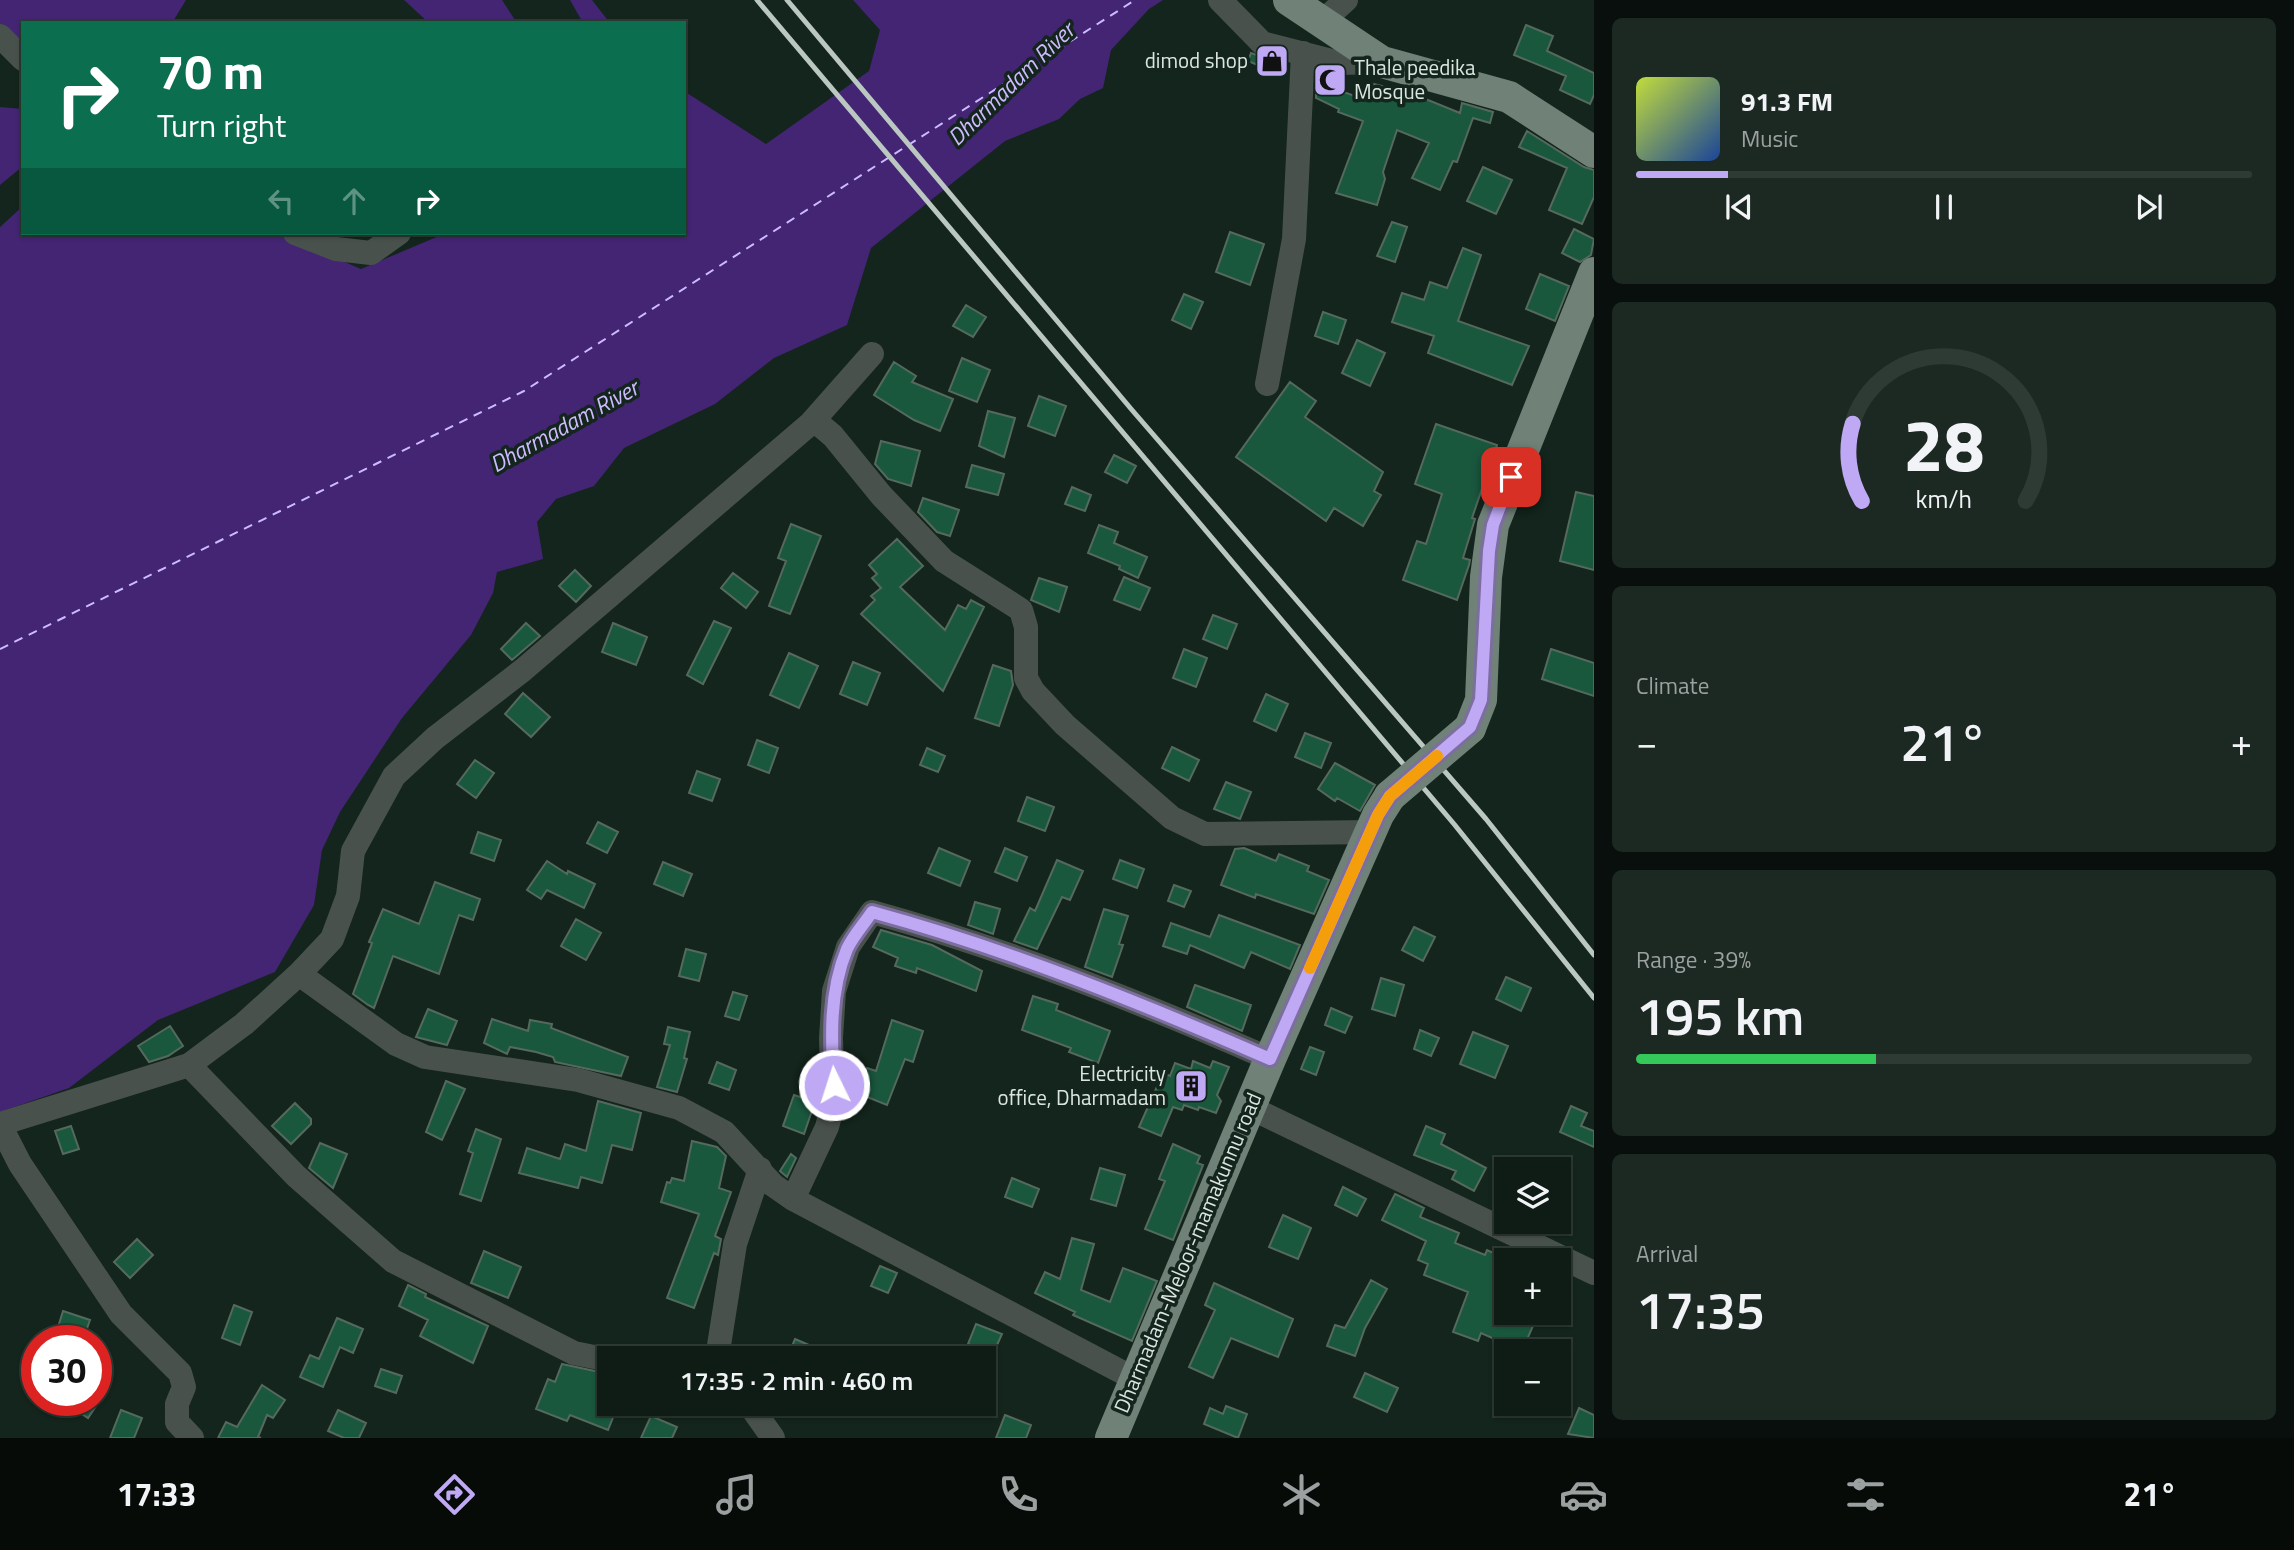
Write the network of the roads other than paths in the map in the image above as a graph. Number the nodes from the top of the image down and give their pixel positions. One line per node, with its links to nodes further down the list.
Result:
1 (1220, 0): 5 (street)
2 (1290, 1): 3 (main road)
3 (1335, 10): 7 (main road)
4 (0, 36): 6 (street)
5 (1303, 53): 7 (street); 13 (street)
6 (21, 57)
7 (1382, 62): 8 (main road)
8 (1594, 152)
9 (300, 235): 10 (street)
10 (396, 235)
11 (1594, 273): 15 (main road, Dharmadam-Meloor-mamakunnu road, bridge)
12 (872, 354): 14 (street)
13 (1267, 384)
14 (811, 424): 15 (street); 16 (street)
15 (1372, 832): 17 (main road, Dharmadam-Meloor-mamakunnu road)
16 (299, 974): 18 (street); 21 (street)
17 (1270, 1059): 19 (main road, Dharmadam-Meloor-mamakunnu road); 22 (street)
18 (189, 1065): 20 (street); 25 (street)
19 (1251, 1108): 23 (street); 26 (main road, Dharmadam-Meloor-mamakunnu road)
20 (0, 1124): 28 (street)
21 (760, 1169): 22 (street); 24 (street)
22 (793, 1199): 26 (street)
23 (1594, 1273)
24 (719, 1346)
25 (597, 1358)
26 (1135, 1379): 30 (main road, Dharmadam-Meloor-mamakunnu road)
27 (757, 1416): 29 (street)
28 (192, 1438)
29 (773, 1438)
30 (1111, 1438)

